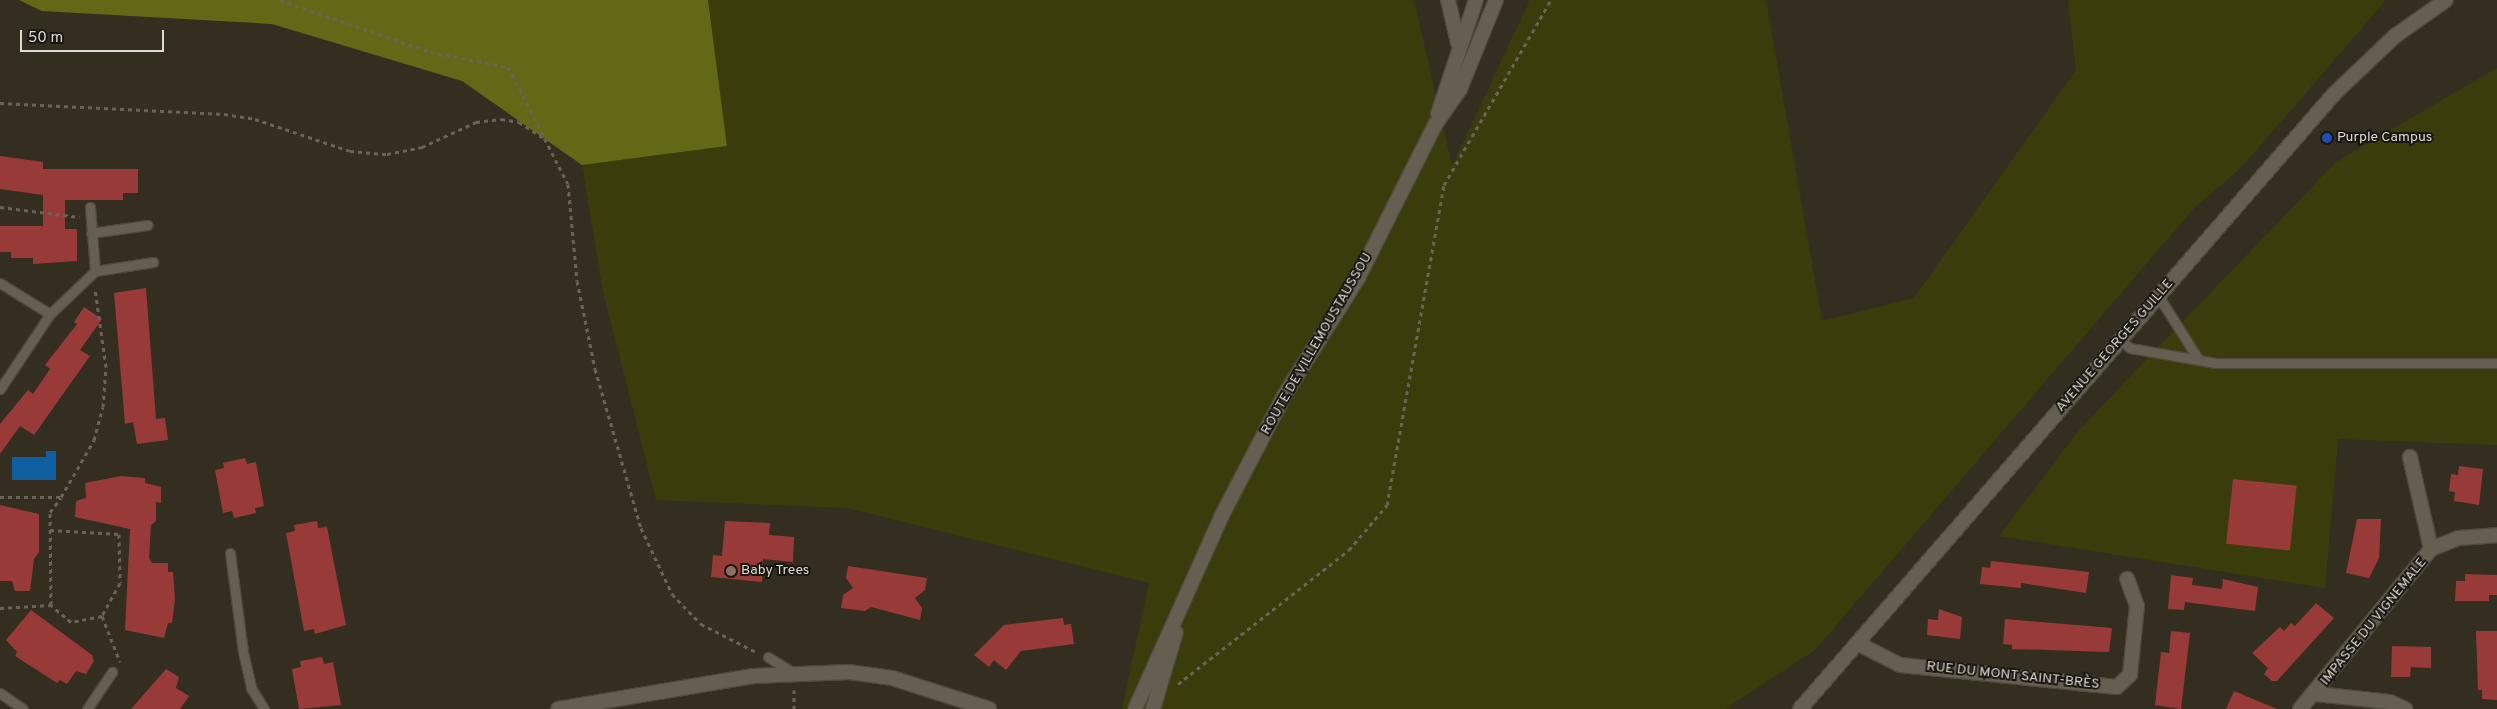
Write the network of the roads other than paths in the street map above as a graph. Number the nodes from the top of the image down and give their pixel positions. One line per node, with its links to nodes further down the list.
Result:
1 (1448, 0): 5 (street)
2 (1476, 0): 5 (street, ROUTE DE VILLEMOUSTAUSSOU)
3 (1496, 0): 6 (street, ROUTE DE VILLEMOUSTAUSSOU)
4 (2446, 0): 13 (street, AVENUE GEORGES GUILLE)
5 (1458, 46): 6 (street, ROUTE DE VILLEMOUSTAUSSOU)
6 (1435, 125): 24 (street, ROUTE DE VILLEMOUSTAUSSOU)
7 (90, 207): 9 (lane)
8 (147, 225): 9 (lane)
9 (91, 233): 11 (lane)
10 (153, 262): 11 (lane)
11 (94, 273): 14 (lane)
12 (0, 283): 14 (lane)
13 (2159, 297): 15 (street, AVENUE GEORGES GUILLE); 16 (lane)
14 (50, 314): 18 (lane)
15 (2121, 340): 16 (lane); 25 (street, AVENUE GEORGES GUILLE)
16 (2197, 356): 17 (lane)
17 (2497, 363)
18 (0, 389)
19 (2410, 457): 21 (street, IMPASSE DU VIGNEMALE)
20 (2497, 535): 21 (street, IMPASSE DU VIGNEMALE)
21 (2432, 549): 30 (street, IMPASSE DU VIGNEMALE)
22 (230, 553): 34 (lane)
23 (2126, 579): 25 (street, RUE DU MONT SAINT-BRÈS)
24 (1188, 591): 31 (street, ROUTE DE VILLEMOUSTAUSSOU); 37 (street, ROUTE DE VILLEMOUSTAUSSOU)
25 (1857, 643): 38 (street, AVENUE GEORGES GUILLE)
26 (768, 657): 28 (lane)
27 (112, 672): 33 (lane)
28 (794, 673): 35 (street); 36 (street)
29 (0, 693): 32 (lane)
30 (2316, 694): 39 (street, IMPASSE DU VIGNEMALE); 40 (street, IMPASSE DU VIGNEMALE)
31 (1154, 705)
32 (23, 709)
33 (87, 709)
34 (264, 709)
35 (558, 709)
36 (989, 709)
37 (1135, 709)
38 (1800, 709)
39 (2300, 709)
40 (2405, 709)

